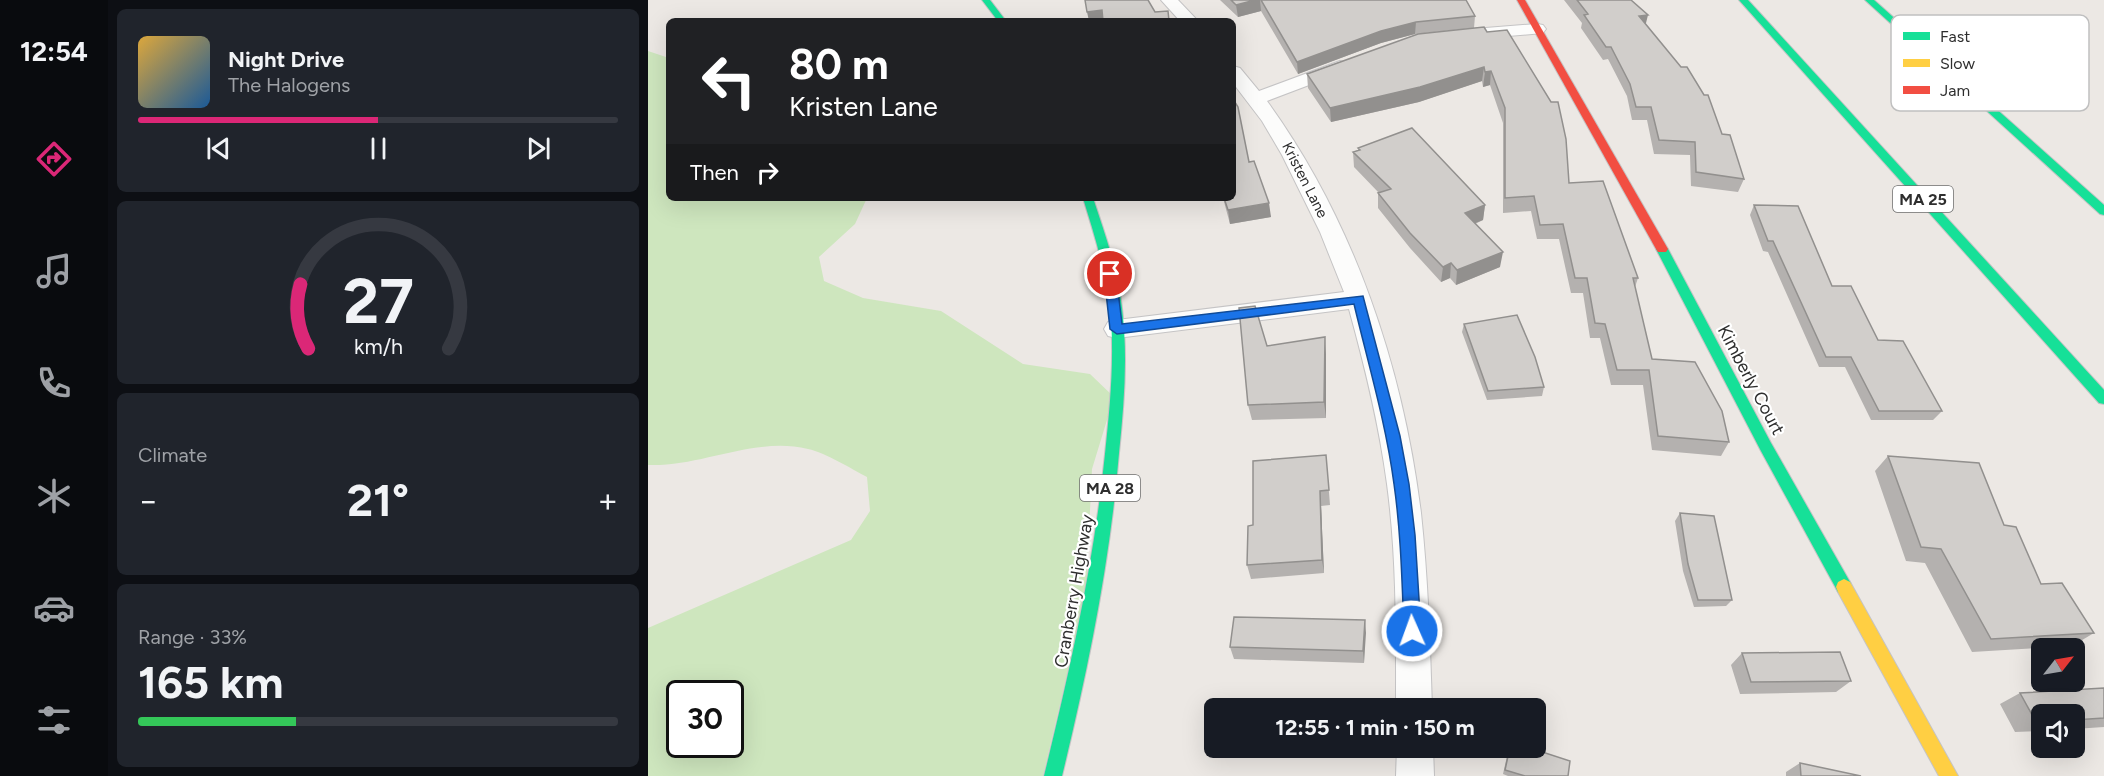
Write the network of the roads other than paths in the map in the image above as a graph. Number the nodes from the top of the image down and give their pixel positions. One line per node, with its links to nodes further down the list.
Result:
1 (986, 0): 6 (main road)
2 (1169, 0): 7 (street)
3 (1521, 0): 9 (main road, Kimberly Court)
4 (1743, 0): 19 (main road, MA 25)
5 (1869, 0): 8 (main road)
6 (1000, 18)
7 (1185, 18)
8 (1891, 20)
9 (1537, 29): 10 (street); 24 (main road, Kimberly Court)
10 (1455, 36)
11 (1360, 60): 13 (street)
12 (1236, 76): 13 (street, Kristen Lane)
13 (1256, 99): 17 (street, Kristen Lane)
14 (1993, 111): 16 (main road)
15 (1089, 201): 18 (main road, Cranberry Highway / MA 28)
16 (2104, 211)
17 (1359, 299): 18 (street); 20 (street, Kristen Lane)
18 (1117, 329): 22 (main road, Cranberry Highway / MA 28)
19 (2104, 399)
20 (1414, 698)
21 (1415, 758): 23 (street)
22 (1053, 776)
23 (1415, 776)
24 (1949, 776)

